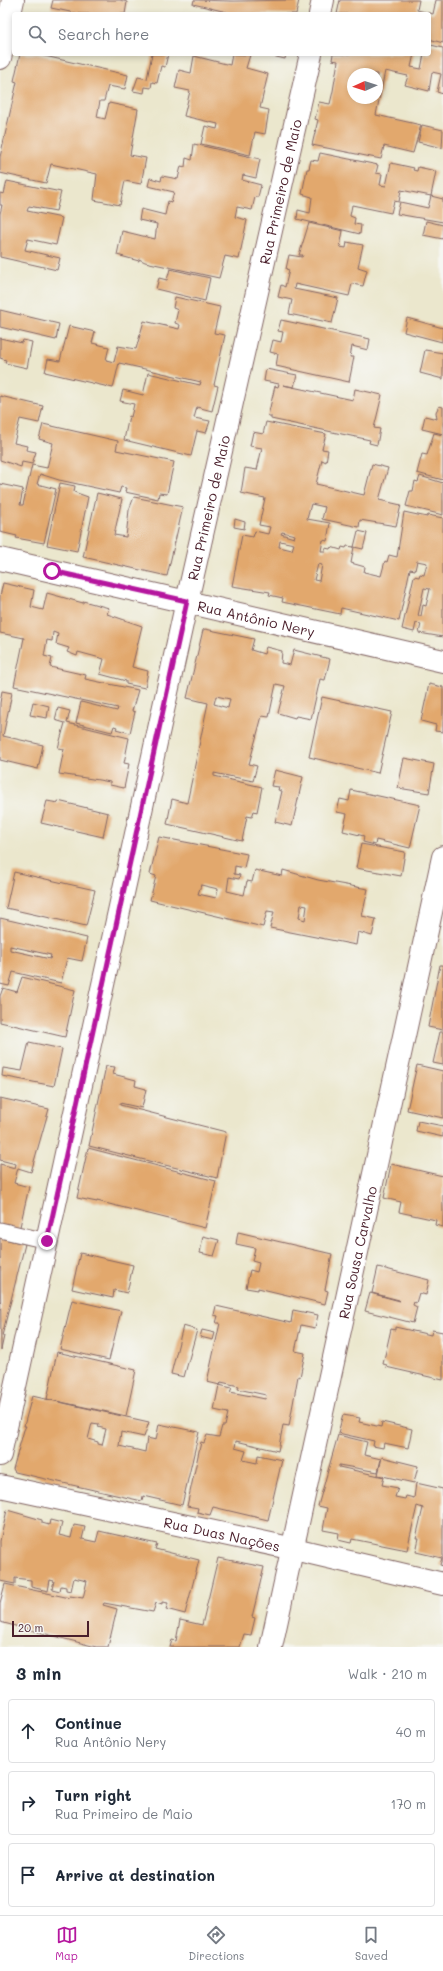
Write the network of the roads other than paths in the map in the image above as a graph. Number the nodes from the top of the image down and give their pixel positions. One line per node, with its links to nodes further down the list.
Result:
1 (13, 0): 5 (street)
2 (323, 0): 3 (street)
3 (320, 12)
4 (311, 56): 7 (street, Rua Primeiro de Maio)
5 (0, 58)
6 (0, 559): 7 (street, Rua Antônio Nery)
7 (187, 601): 8 (street, Rua Antônio Nery); 11 (street, Rua Primeiro de Maio)
8 (443, 661)
9 (443, 857): 14 (street, Rua Sousa Carvalho)
10 (0, 1230): 11 (lane)
11 (47, 1241): 12 (street, Rua Primeiro de Maio)
12 (0, 1454)
13 (0, 1486): 14 (street, Rua Duas Nações)
14 (294, 1549): 15 (street, Rua Duas Nações); 16 (street, Rua Sousa Carvalho)
15 (443, 1584)
16 (271, 1647)

